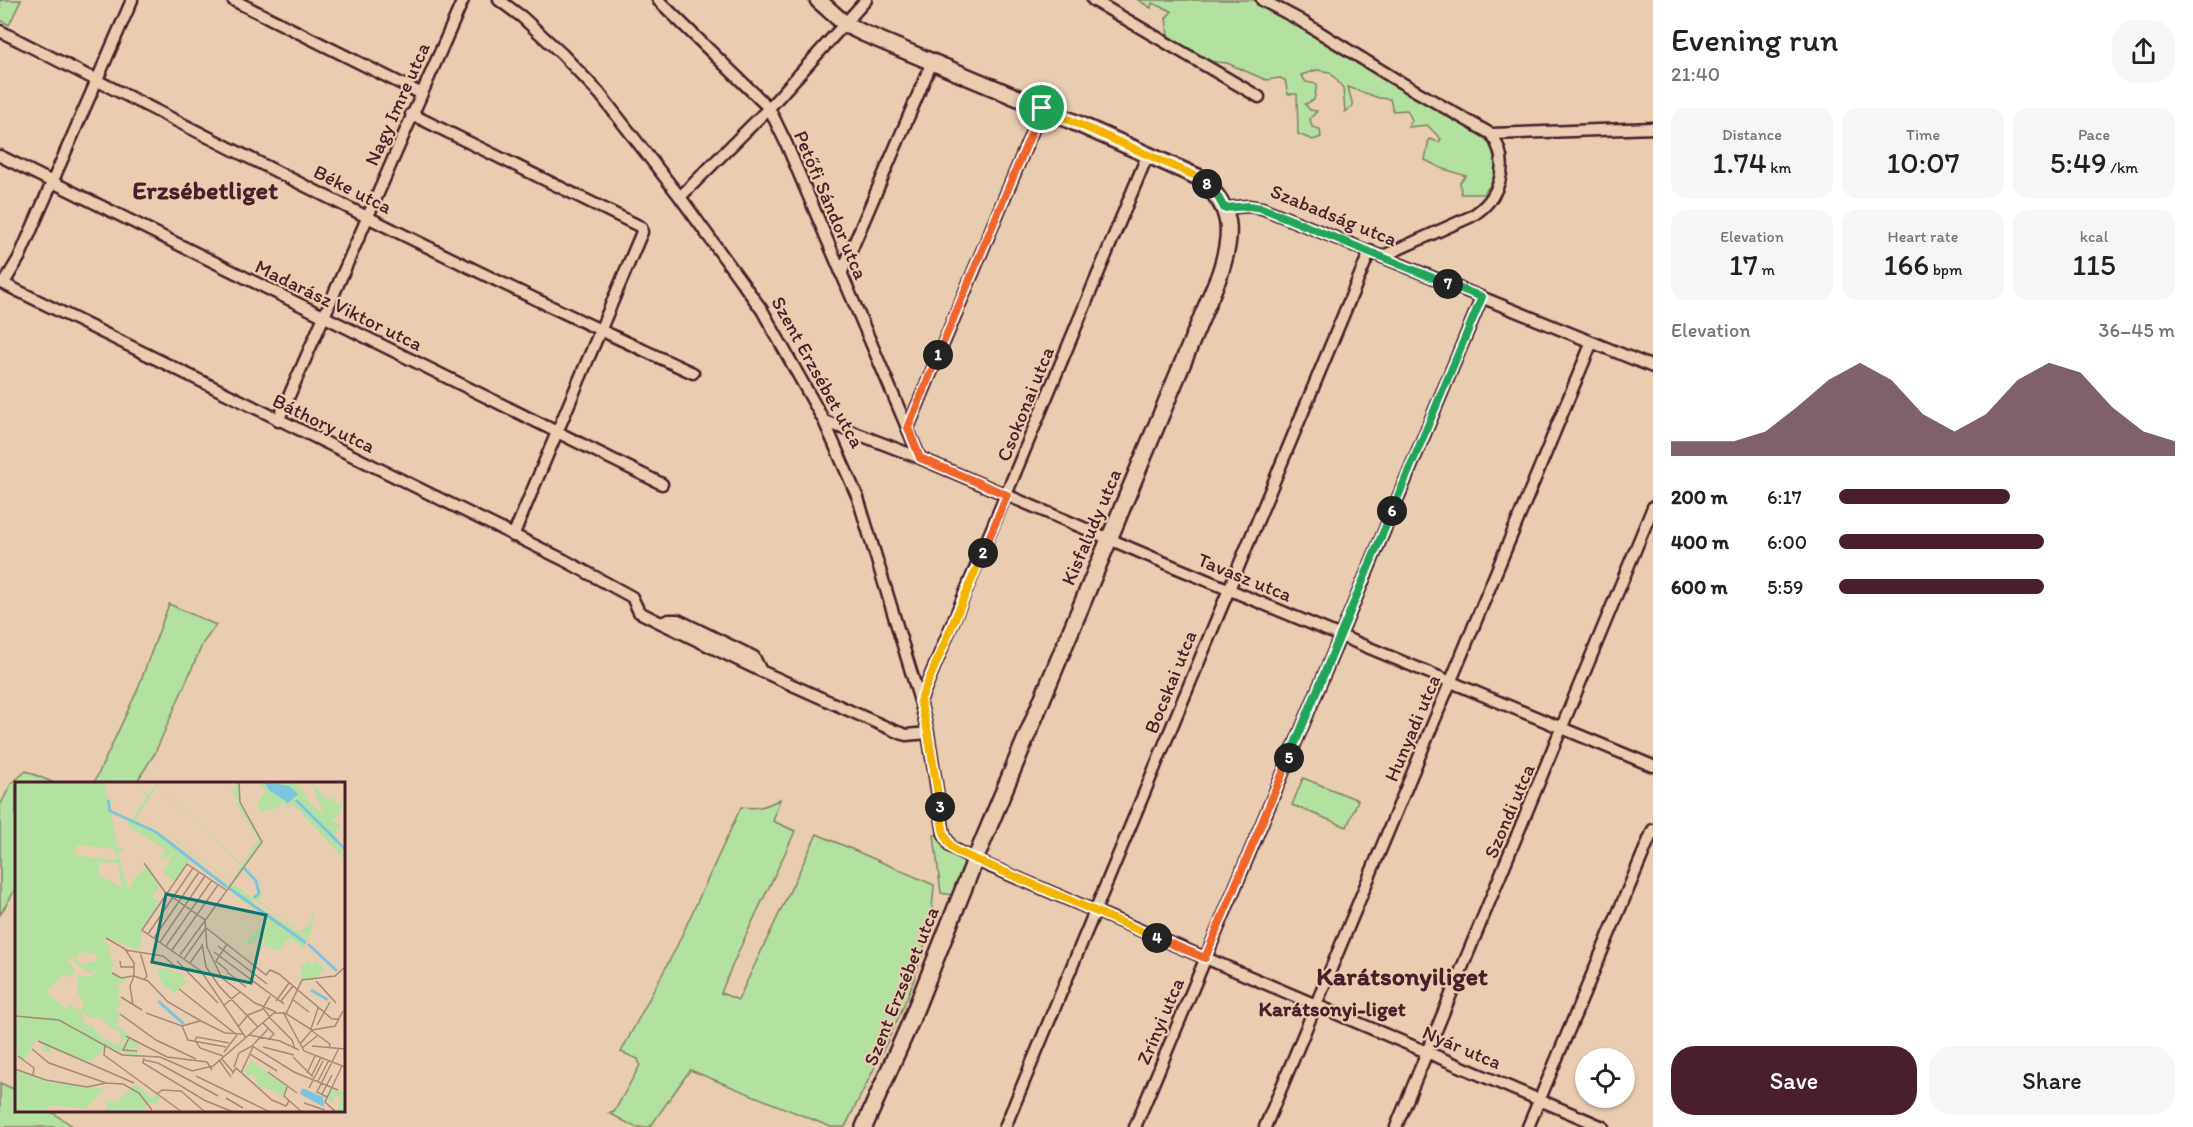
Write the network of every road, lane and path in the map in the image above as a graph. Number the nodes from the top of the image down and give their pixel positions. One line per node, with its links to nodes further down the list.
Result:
1 (132, 0): 13 (street)
2 (233, 0): 14 (street)
3 (463, 0): 14 (street, Nagy Imre utca)
4 (499, 0): 24 (street, Szent Erzsébet utca)
5 (658, 0): 16 (street, Petőfi Sándor utca)
6 (818, 0): 10 (street)
7 (866, 0): 10 (street)
8 (1094, 0): 15 (street)
9 (1262, 0): 20 (street)
10 (845, 24): 12 (street); 16 (street)
11 (0, 31): 13 (street, Béke utca)
12 (932, 62): 17 (street); 29 (street)
13 (96, 80): 23 (street); 26 (street, Béke utca)
14 (420, 93): 18 (street, Nagy Imre utca)
15 (1259, 97)
16 (769, 108): 24 (street); 29 (street, Petőfi Sándor utca)
17 (1042, 108): 21 (street); 39 (street)
18 (411, 114): 26 (street, Nagy Imre utca); 33 (street)
19 (1653, 128): 20 (street)
20 (1491, 134): 28 (street)
21 (1148, 154): 25 (street); 43 (street, Csokonai utca)
22 (0, 156): 23 (street, Madarász Viktor utca)
23 (52, 182): 30 (street); 32 (street, Madarász Viktor utca)
24 (680, 197): 38 (street, Szent Erzsébet utca)
25 (1224, 208): 27 (street, Szabadság utca); 46 (street, Kisfaludy utca)
26 (368, 217): 32 (street, Nagy Imre utca); 33 (street, Béke utca)
27 (1370, 251): 28 (street, Szabadság utca); 47 (street, Bocskai utca)
28 (1383, 256): 31 (street, Szabadság utca)
29 (841, 274): 39 (street, Petőfi Sándor utca)
30 (2, 282): 37 (street, Báthory utca)
31 (1482, 297): 34 (street, Szabadság utca); 49 (street, Zrínyi utca)
32 (324, 318): 37 (street, Nagy Imre utca); 40 (street, Madarász Viktor utca)
33 (600, 330): 36 (street, Béke utca); 40 (street)
34 (1592, 342): 35 (street, Szabadság utca); 51 (street, Hunyadi utca)
35 (1653, 367)
36 (693, 373)
37 (278, 421): 45 (street, Báthory utca)
38 (824, 421): 41 (street, Tavasz utca); 52 (street, Szent Erzsébet utca)
39 (908, 428): 41 (street, Petőfi Sándor utca)
40 (558, 433): 42 (street, Madarász Viktor utca); 45 (street)
41 (920, 458): 43 (street, Tavasz utca)
42 (662, 484)
43 (1007, 495): 46 (street, Tavasz utca); 52 (street, Csokonai utca)
44 (1653, 507): 53 (street, Szondi utca)
45 (513, 536): 48 (street, Báthory utca)
46 (1108, 539): 47 (street, Tavasz utca); 58 (street, Kisfaludy utca)
47 (1228, 589): 49 (street, Tavasz utca); 59 (street, Bocskai utca)
48 (661, 623): 50 (street); 50 (street)
49 (1340, 635): 51 (street, Tavasz utca); 60 (street, Zrínyi utca)
50 (761, 671): 54 (street)
51 (1451, 681): 53 (street, Tavasz utca); 61 (street, Hunyadi utca)
52 (920, 701): 54 (street, Szent Erzsébet utca)
53 (1563, 728): 55 (street, Tavasz utca); 62 (street, Szondi utca)
54 (928, 733): 57 (street, Szent Erzsébet utca)
55 (1653, 766)
56 (1653, 830): 63 (street)
57 (948, 844): 58 (street, Nyár utca)
58 (975, 860): 59 (street, Nyár utca); 64 (street, Szent Erzsébet utca)
59 (1096, 912): 60 (street, Nyár utca); 65 (street, Bocskai utca)
60 (1205, 958): 61 (street, Nyár utca); 66 (street, Zrínyi utca)
61 (1317, 1005): 62 (street, Nyár utca); 67 (street, Hunyadi utca)
62 (1428, 1052): 63 (street, Nyár utca); 68 (street, Szondi utca)
63 (1539, 1099): 69 (street); 70 (street, Nyár utca)
64 (864, 1127)
65 (1005, 1127)
66 (1135, 1127)
67 (1265, 1127)
68 (1396, 1127)
69 (1528, 1127)
70 (1603, 1127)

